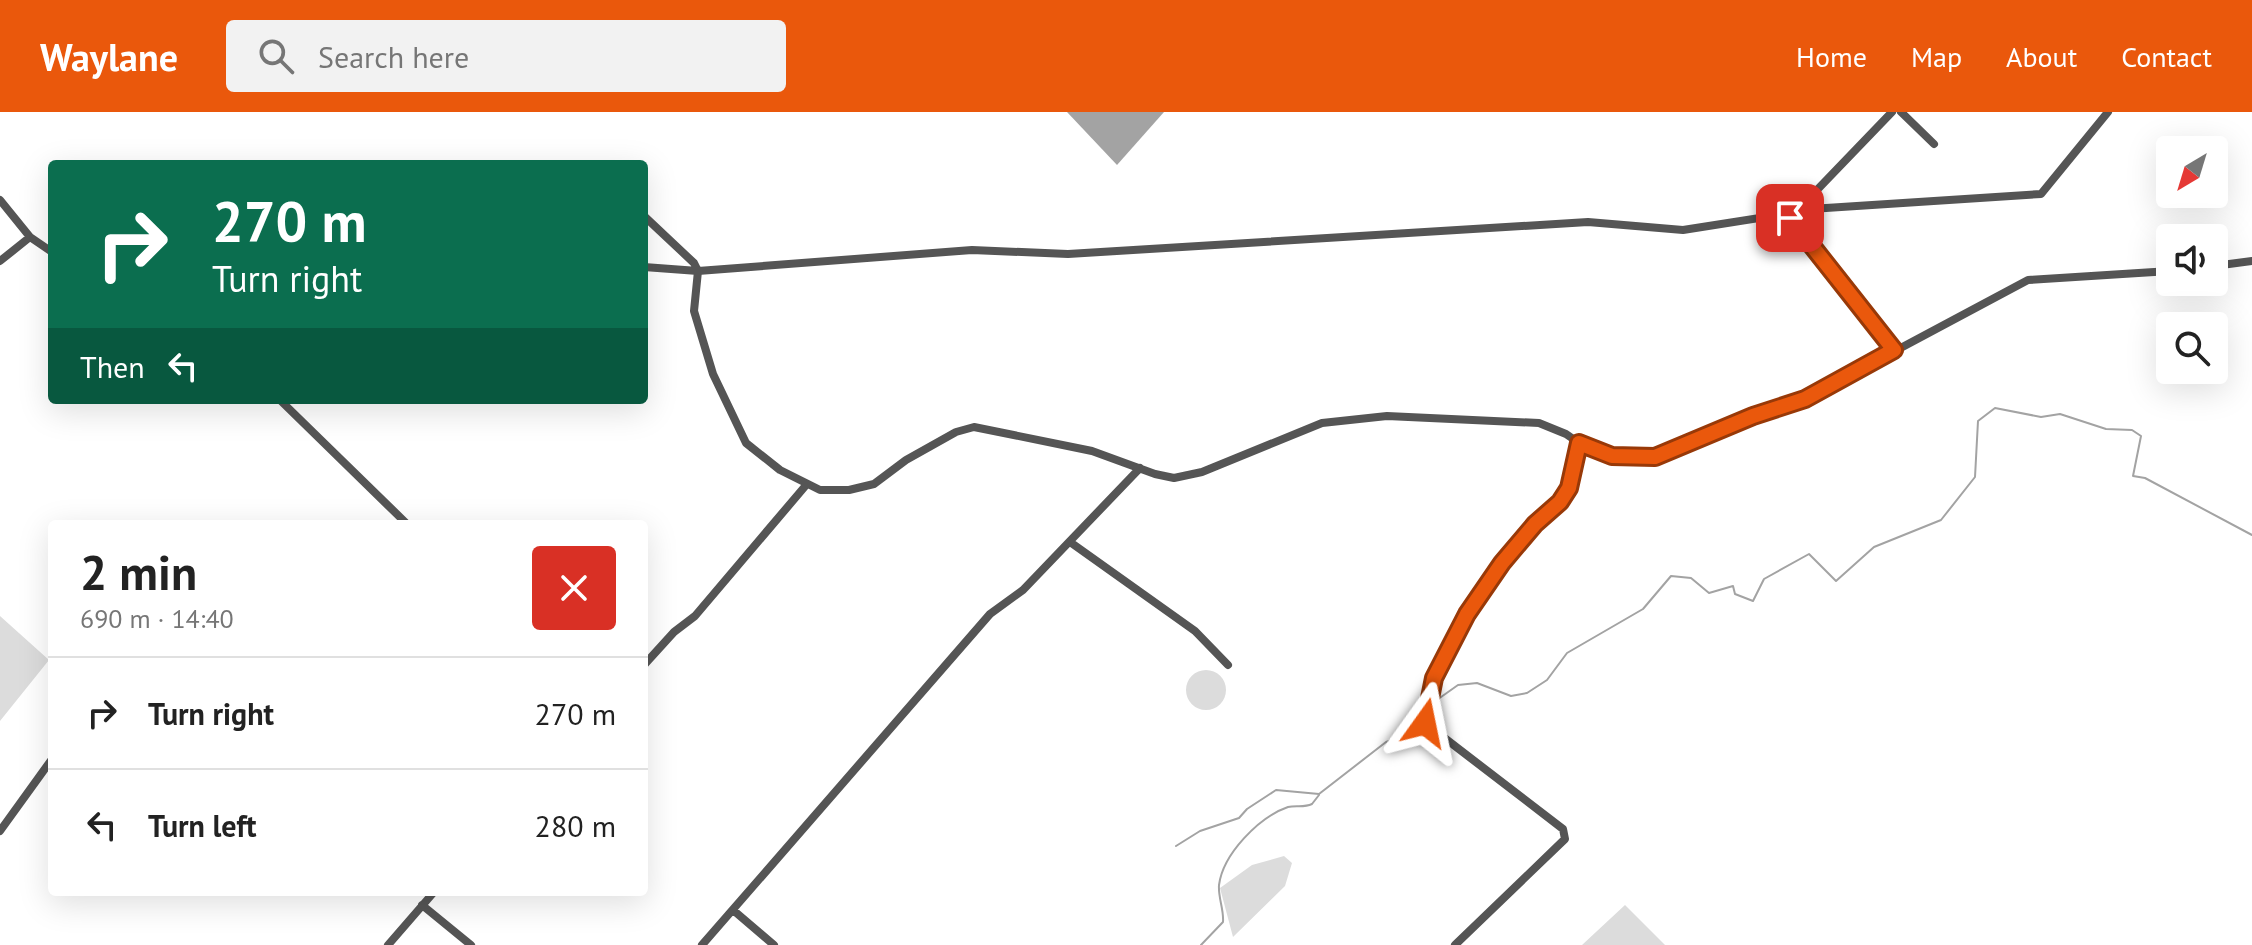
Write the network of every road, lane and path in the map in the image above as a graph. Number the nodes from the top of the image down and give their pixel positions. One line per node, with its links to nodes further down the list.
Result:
1 (1892, 112): 6 (street)
2 (1901, 112): 4 (street)
3 (2108, 112): 6 (street)
4 (1934, 144)
5 (0, 200): 9 (street)
6 (1795, 210): 8 (street)
7 (648, 220): 15 (street)
8 (1790, 221): 15 (street); 17 (street)
9 (30, 237): 10 (street); 11 (street)
10 (48, 249)
11 (0, 261)
12 (2252, 261): 13 (street)
13 (2228, 264)
14 (648, 267): 15 (street)
15 (698, 271): 21 (street)
16 (2156, 272): 17 (street)
17 (1894, 350): 19 (street)
18 (284, 404): 22 (street)
19 (1579, 443): 20 (street); 35 (street)
20 (1140, 468): 21 (street); 23 (street)
21 (807, 484): 24 (street)
22 (403, 520)
23 (1070, 542): 25 (street); 30 (street)
24 (648, 661)
25 (1228, 665)
26 (48, 771): 27 (street)
27 (0, 831)
28 (430, 896): 29 (street)
29 (422, 905): 31 (street); 32 (street)
30 (733, 910): 33 (street); 34 (street)
31 (388, 945)
32 (471, 945)
33 (702, 945)
34 (774, 945)
35 (1455, 945)

